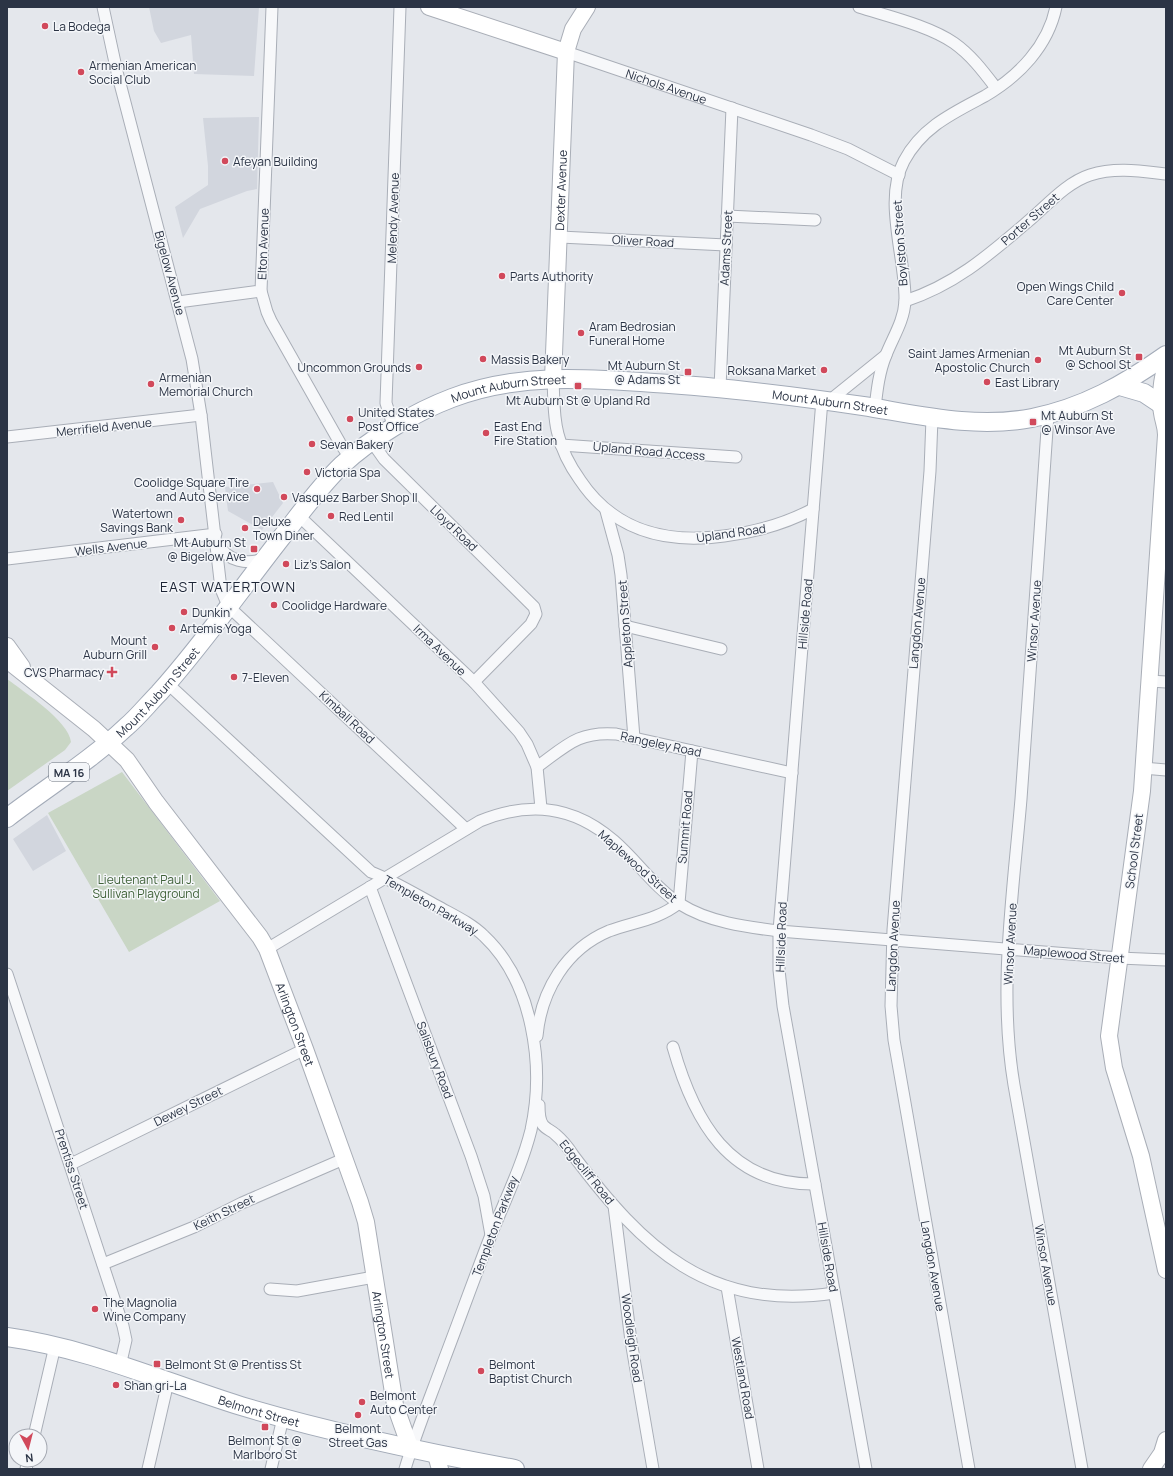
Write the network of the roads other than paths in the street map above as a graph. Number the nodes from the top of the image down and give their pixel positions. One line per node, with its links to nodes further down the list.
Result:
1 (103, 7): 20 (street, Bigelow Avenue)
2 (272, 7): 18 (street, Elton Avenue)
3 (400, 7): 34 (street, Melendy Avenue)
4 (429, 7): 8 (street, Nichols Avenue)
5 (588, 7): 9 (street, Dexter Avenue)
6 (858, 7): 10 (street)
7 (1056, 7): 10 (street, Boylston Street)
8 (459, 11): 9 (street, Nichols Avenue)
9 (566, 52): 11 (street, Nichols Avenue); 16 (street, Dexter Avenue)
10 (996, 88): 13 (street, Boylston Street)
11 (732, 108): 13 (street, Nichols Avenue); 14 (street, Adams Street)
12 (1166, 174): 19 (street, Porter Street)
13 (899, 175): 19 (street, Boylston Street)
14 (727, 216): 15 (street); 17 (street, Adams Street)
15 (815, 220)
16 (560, 237): 17 (street, Oliver Road); 24 (street, Dexter Avenue)
17 (726, 245): 26 (street, Adams Street)
18 (261, 292): 20 (street); 39 (street, Elton Avenue)
19 (905, 301): 21 (street, Boylston Street)
20 (178, 302): 31 (street, Bigelow Avenue)
21 (886, 355): 27 (street, Boylston Street); 29 (street, Boylston Street)
22 (1166, 355): 25 (main road, Mount Auburn Street / MA 16)
23 (1166, 366): 28 (street, School Street)
24 (553, 379): 26 (main road, Mount Auburn Street / MA 16); 34 (main road, Mount Auburn Street / MA 16); 37 (street, Upland Road)
25 (1120, 386): 28 (main road); 30 (main road, Mount Auburn Street / MA 16)
26 (720, 388): 27 (main road, Mount Auburn Street / MA 16)
27 (826, 400): 29 (main road, Mount Auburn Street / MA 16); 40 (street, Hillside Road)
28 (1162, 405): 33 (street, School Street)
29 (875, 408): 32 (main road, Mount Auburn Street / MA 16)
30 (1048, 414): 32 (main road, Mount Auburn Street / MA 16); 72 (street, Winsor Avenue)
31 (201, 415): 35 (street, Merrifield Avenue); 44 (street, Bigelow Avenue)
32 (932, 418): 71 (street, Langdon Avenue)
33 (1166, 424): 43 (street, School Street)
34 (394, 428): 36 (main road, Mount Auburn Street / MA 16)
35 (7, 437)
36 (372, 442): 39 (main road, Mount Auburn Street / MA 16); 54 (street, Lloyd Road)
37 (561, 445): 38 (street, Upland Road Access); 41 (street, Upland Road)
38 (736, 457)
39 (350, 458): 42 (main road, Mount Auburn Street / MA 16)
40 (813, 508): 41 (street, Upland Road); 63 (street, Hillside Road)
41 (606, 510): 48 (street, Appleton Street)
42 (299, 516): 45 (main road, Mount Auburn Street / MA 16); 54 (street, Irma Avenue)
43 (1163, 522): 53 (street, School Street)
44 (216, 538): 45 (street); 46 (street, Wells Avenue); 47 (street, Bigelow Avenue)
45 (266, 558): 47 (main road, Mount Auburn Street / MA 16)
46 (7, 559)
47 (228, 606): 56 (main road, Mount Auburn Street / MA 16); 66 (street, Kimball Road)
48 (625, 626): 50 (street); 57 (street, Appleton Street)
49 (7, 646): 52 (street, Arlington Street)
50 (721, 649)
51 (7, 660): 52 (street, Arlington Street)
52 (30, 678): 58 (street, Arlington Street)
53 (1150, 681): 55 (street); 61 (street, School Street)
54 (474, 682): 60 (street, Irma Avenue)
55 (1166, 682)
56 (167, 683): 58 (main road, Mount Auburn Street / MA 16); 67 (street, Templeton Parkway)
57 (634, 738): 59 (street, Rangeley Road); 60 (street, Rangeley Road)
58 (109, 742): 65 (main road, Mount Auburn Street / MA 16); 73 (street, Arlington Street)
59 (692, 751): 63 (street, Rangeley Road); 69 (street, Summit Road)
60 (537, 767): 64 (street, Irma Avenue)
61 (1144, 768): 62 (street); 74 (street, School Street)
62 (1166, 770)
63 (792, 773): 70 (street, Hillside Road)
64 (541, 808): 66 (street, Maplewood Street); 69 (street, Maplewood Street)
65 (7, 818)
66 (466, 829): 67 (street, Maplewood Street)
67 (385, 878): 68 (street, Maplewood Street); 79 (street, Templeton Parkway)
68 (370, 887): 73 (street, Maplewood Street); 84 (street, Salisbury Road)
69 (679, 903): 70 (street, Maplewood Street); 79 (street, Edgecliff Road)
70 (779, 931): 71 (street, Maplewood Street); 82 (street, Hillside Road)
71 (892, 940): 72 (street, Maplewood Street); 107 (street, Langdon Avenue)
72 (1008, 949): 74 (street, Maplewood Street); 108 (street, Winsor Avenue)
73 (267, 950): 78 (street, Arlington Street)
74 (1120, 958): 75 (street, Maplewood Street); 86 (street, School Street)
75 (1166, 960)
76 (7, 974): 81 (street, Prentiss Street)
77 (673, 1047): 82 (street)
78 (305, 1049): 80 (street, Arlington Street); 81 (street, Dewey Street)
79 (536, 1062): 83 (street, Edgecliff Road); 84 (street, Templeton Parkway)
80 (346, 1158): 85 (street, Keith Street); 87 (street, Arlington Street)
81 (71, 1164): 85 (street, Prentiss Street)
82 (815, 1184): 90 (street, Hillside Road)
83 (614, 1206): 88 (street, Edgecliff Road); 104 (street, Woodleigh Road)
84 (491, 1235): 98 (street, Templeton Parkway)
85 (103, 1264): 93 (street, Prentiss Street)
86 (1166, 1270)
87 (374, 1277): 89 (street); 98 (street, Arlington Street)
88 (727, 1287): 90 (street, Edgecliff Road); 105 (street, Westland Road)
89 (270, 1289)
90 (834, 1293): 106 (street, Hillside Road)
91 (7, 1337): 92 (main road, Belmont Street)
92 (55, 1346): 93 (main road, Belmont Street); 96 (street)
93 (120, 1366): 94 (main road, Belmont Street)
94 (168, 1382): 95 (main road, Belmont Street); 100 (street)
95 (283, 1418): 98 (main road, Belmont Street); 101 (street)
96 (36, 1428)
97 (1166, 1440): 109 (street)
98 (411, 1450): 99 (main road, Belmont Street); 102 (street, Templeton Parkway)
99 (438, 1462): 103 (main road, Belmont Street)
100 (148, 1469)
101 (271, 1469)
102 (405, 1469)
103 (515, 1469)
104 (653, 1469)
105 (758, 1469)
106 (866, 1469)
107 (969, 1469)
108 (1082, 1469)
109 (1151, 1469)

